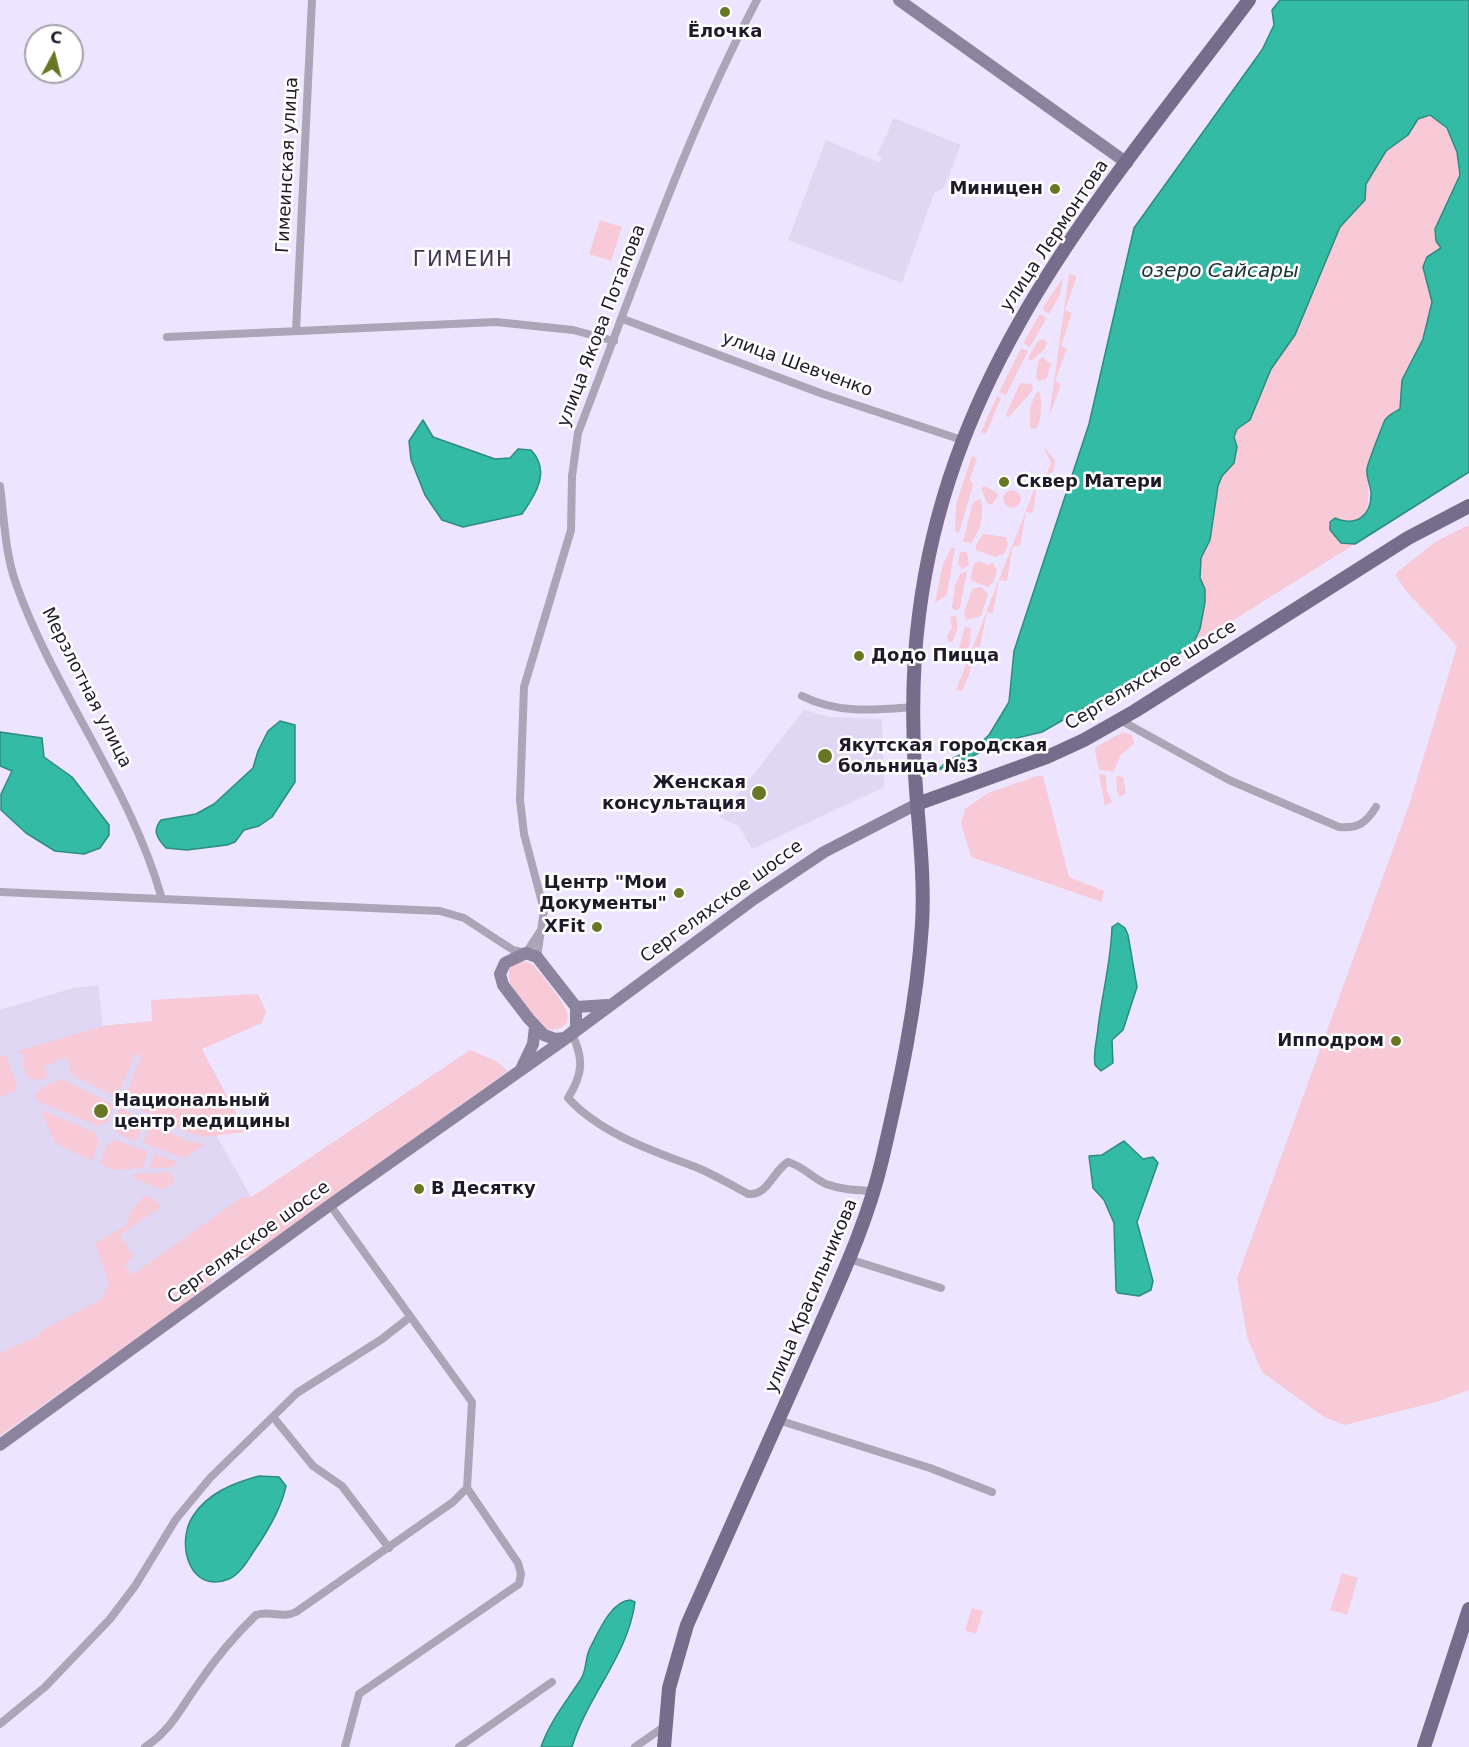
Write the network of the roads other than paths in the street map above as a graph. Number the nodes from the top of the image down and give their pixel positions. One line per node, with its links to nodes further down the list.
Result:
1 (312, 0): 7 (street, Гимеинская улица)
2 (757, 0): 6 (street, улица Якова Потапова)
3 (899, 0): 5 (main road)
4 (1249, 0): 5 (main road, улица Лермонтова)
5 (1127, 163): 10 (main road, улица Лермонтова)
6 (623, 319): 9 (street, улица Якова Потапова); 10 (street, улица Шевченко)
7 (296, 331): 8 (street); 9 (street)
8 (167, 337)
9 (614, 341): 21 (street, улица Якова Потапова)
10 (962, 440): 14 (main road, улица Лермонтова)
11 (0, 486): 19 (street, Мерзлотная улица)
12 (1469, 506): 15 (main road, Сергеляхское шоссе)
13 (802, 696): 14 (street)
14 (913, 707): 16 (main road, улица Лермонтова)
15 (1120, 720): 16 (main road, Сергеляхское шоссе); 17 (street)
16 (917, 804): 23 (main road, Сергеляхское шоссе); 28 (main road, улица Красильникова)
17 (1376, 807)
18 (0, 892): 19 (street)
19 (162, 899): 20 (street)
20 (496, 940): 21 (street); 22 (street)
21 (531, 955): 22 (main road); 24 (main road)
22 (508, 959): 25 (main road)
23 (612, 1005): 24 (main road); 26 (main road, Сергеляхское шоссе)
24 (576, 1007): 26 (main road)
25 (535, 1027): 26 (main road); 27 (main road, Сергеляхское шоссе)
26 (572, 1034): 27 (main road, Сергеляхское шоссе); 28 (street)
27 (520, 1071): 29 (main road, Сергеляхское шоссе)
28 (874, 1191): 30 (main road, улица Красильникова)
29 (330, 1206): 32 (street); 35 (main road, Сергеляхское шоссе)
30 (849, 1259): 31 (street); 34 (main road, улица Красильникова)
31 (941, 1288)
32 (410, 1317): 33 (street); 36 (street)
33 (274, 1418): 38 (street); 41 (street)
34 (778, 1420): 37 (street); 42 (main road, улица Красильникова)
35 (0, 1445)
36 (467, 1488): 38 (street); 44 (street)
37 (992, 1492)
38 (389, 1548): 43 (street)
39 (1469, 1609): 48 (main road)
40 (552, 1682): 45 (street)
41 (0, 1724)
42 (664, 1726): 46 (street); 47 (main road, улица Красильникова)
43 (145, 1747)
44 (345, 1747)
45 (459, 1747)
46 (635, 1747)
47 (664, 1747)
48 (1424, 1747)

